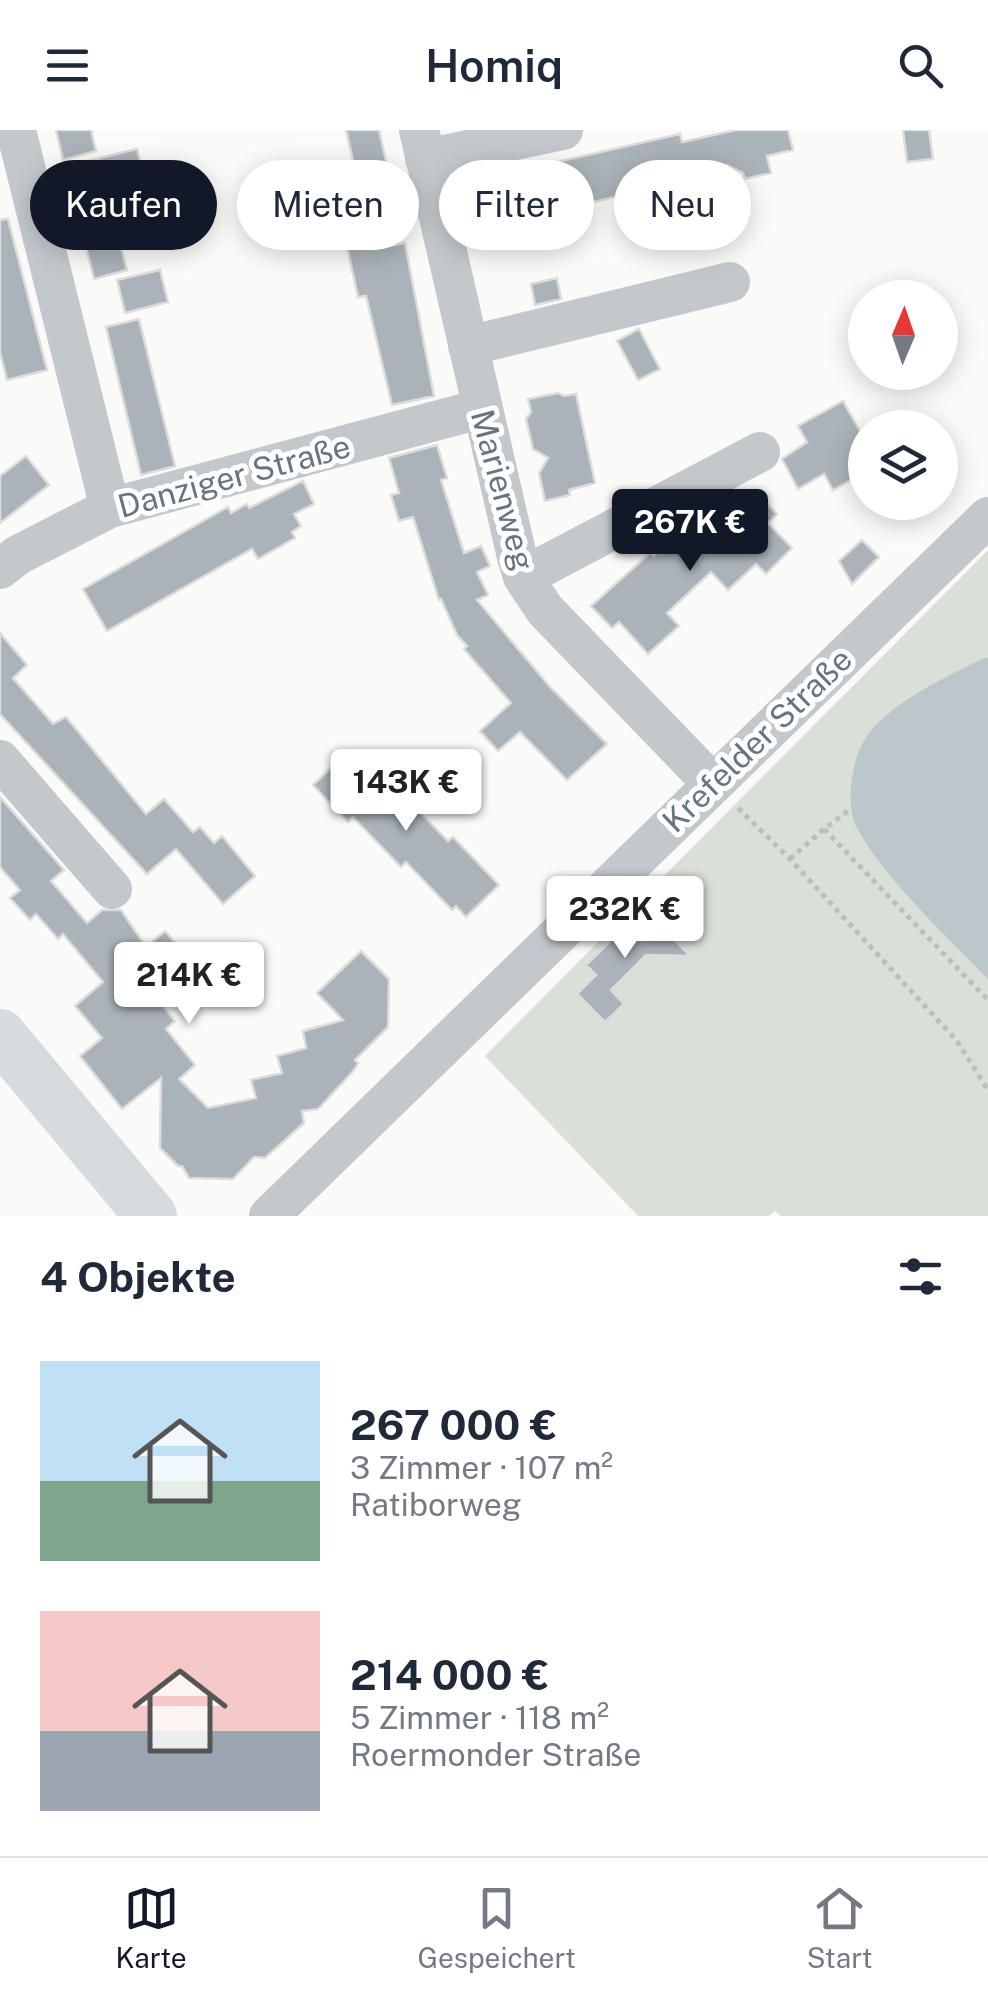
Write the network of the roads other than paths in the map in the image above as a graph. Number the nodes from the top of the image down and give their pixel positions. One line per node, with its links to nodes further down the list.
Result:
1 (16, 130): 8 (street)
2 (564, 130): 3 (street)
3 (422, 144): 5 (street, Marienweg)
4 (730, 282): 5 (street)
5 (468, 346): 6 (street, Marienweg)
6 (480, 409): 8 (street, Danziger Straße); 11 (street, Marienweg)
7 (760, 452): 11 (street)
8 (110, 508): 10 (street, Danziger Straße)
9 (988, 516): 13 (street, Krefelder Straße)
10 (0, 570)
11 (524, 577): 13 (street, Marienweg)
12 (0, 760): 14 (street)
13 (712, 783): 17 (street, Krefelder Straße)
14 (112, 889)
15 (0, 1035): 16 (main road)
16 (152, 1216)
17 (269, 1216)

